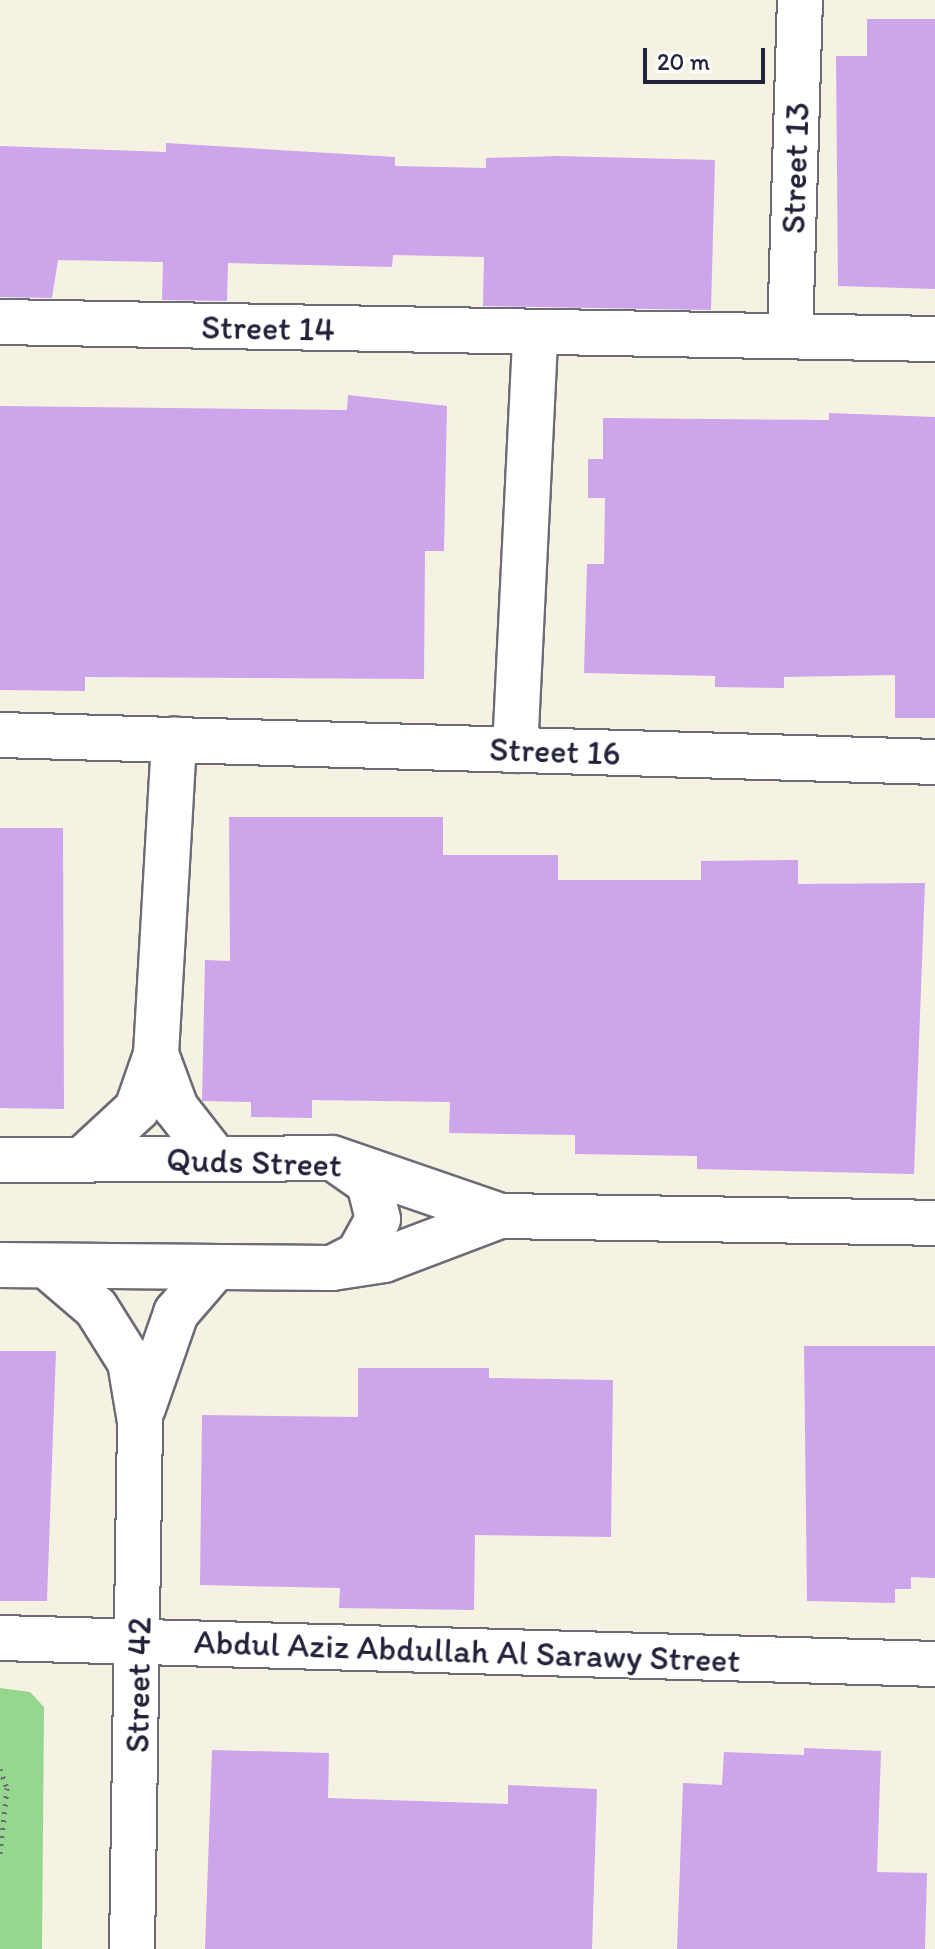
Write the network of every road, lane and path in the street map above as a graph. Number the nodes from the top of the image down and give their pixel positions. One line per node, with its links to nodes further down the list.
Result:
1 (800, 0): 4 (street, Street 13)
2 (0, 322): 3 (street, Street 14)
3 (535, 334): 4 (street, Street 14); 8 (street)
4 (790, 335): 5 (street, Street 14)
5 (935, 339)
6 (0, 735): 7 (street, Street 16)
7 (174, 740): 8 (street, Street 16); 10 (street)
8 (515, 750): 9 (street, Street 16)
9 (935, 762)
10 (156, 1054): 11 (street); 13 (street)
11 (215, 1158): 12 (street, Quds Street); 13 (street, Quds Street)
12 (332, 1158): 15 (street, Quds Street); 19 (street)
13 (83, 1159): 14 (street, Quds Street)
14 (0, 1160)
15 (500, 1216): 16 (street, Quds Street); 19 (street, Quds Street)
16 (935, 1223)
17 (0, 1265): 18 (street, Quds Street)
18 (48, 1267): 20 (street, Quds Street); 21 (street, Street 42)
19 (332, 1268): 20 (street, Quds Street)
20 (214, 1269): 21 (street, Street 42)
21 (140, 1422): 23 (street, Street 42)
22 (0, 1638): 23 (street, Abdul Aziz Abdullah Al Sarawy Street)
23 (140, 1642): 24 (street, Abdul Aziz Abdullah Al Sarawy Street); 27 (street, Street 42)
24 (935, 1664)
25 (0, 1769): 26 (path)
26 (0, 1855)
27 (132, 1949)

